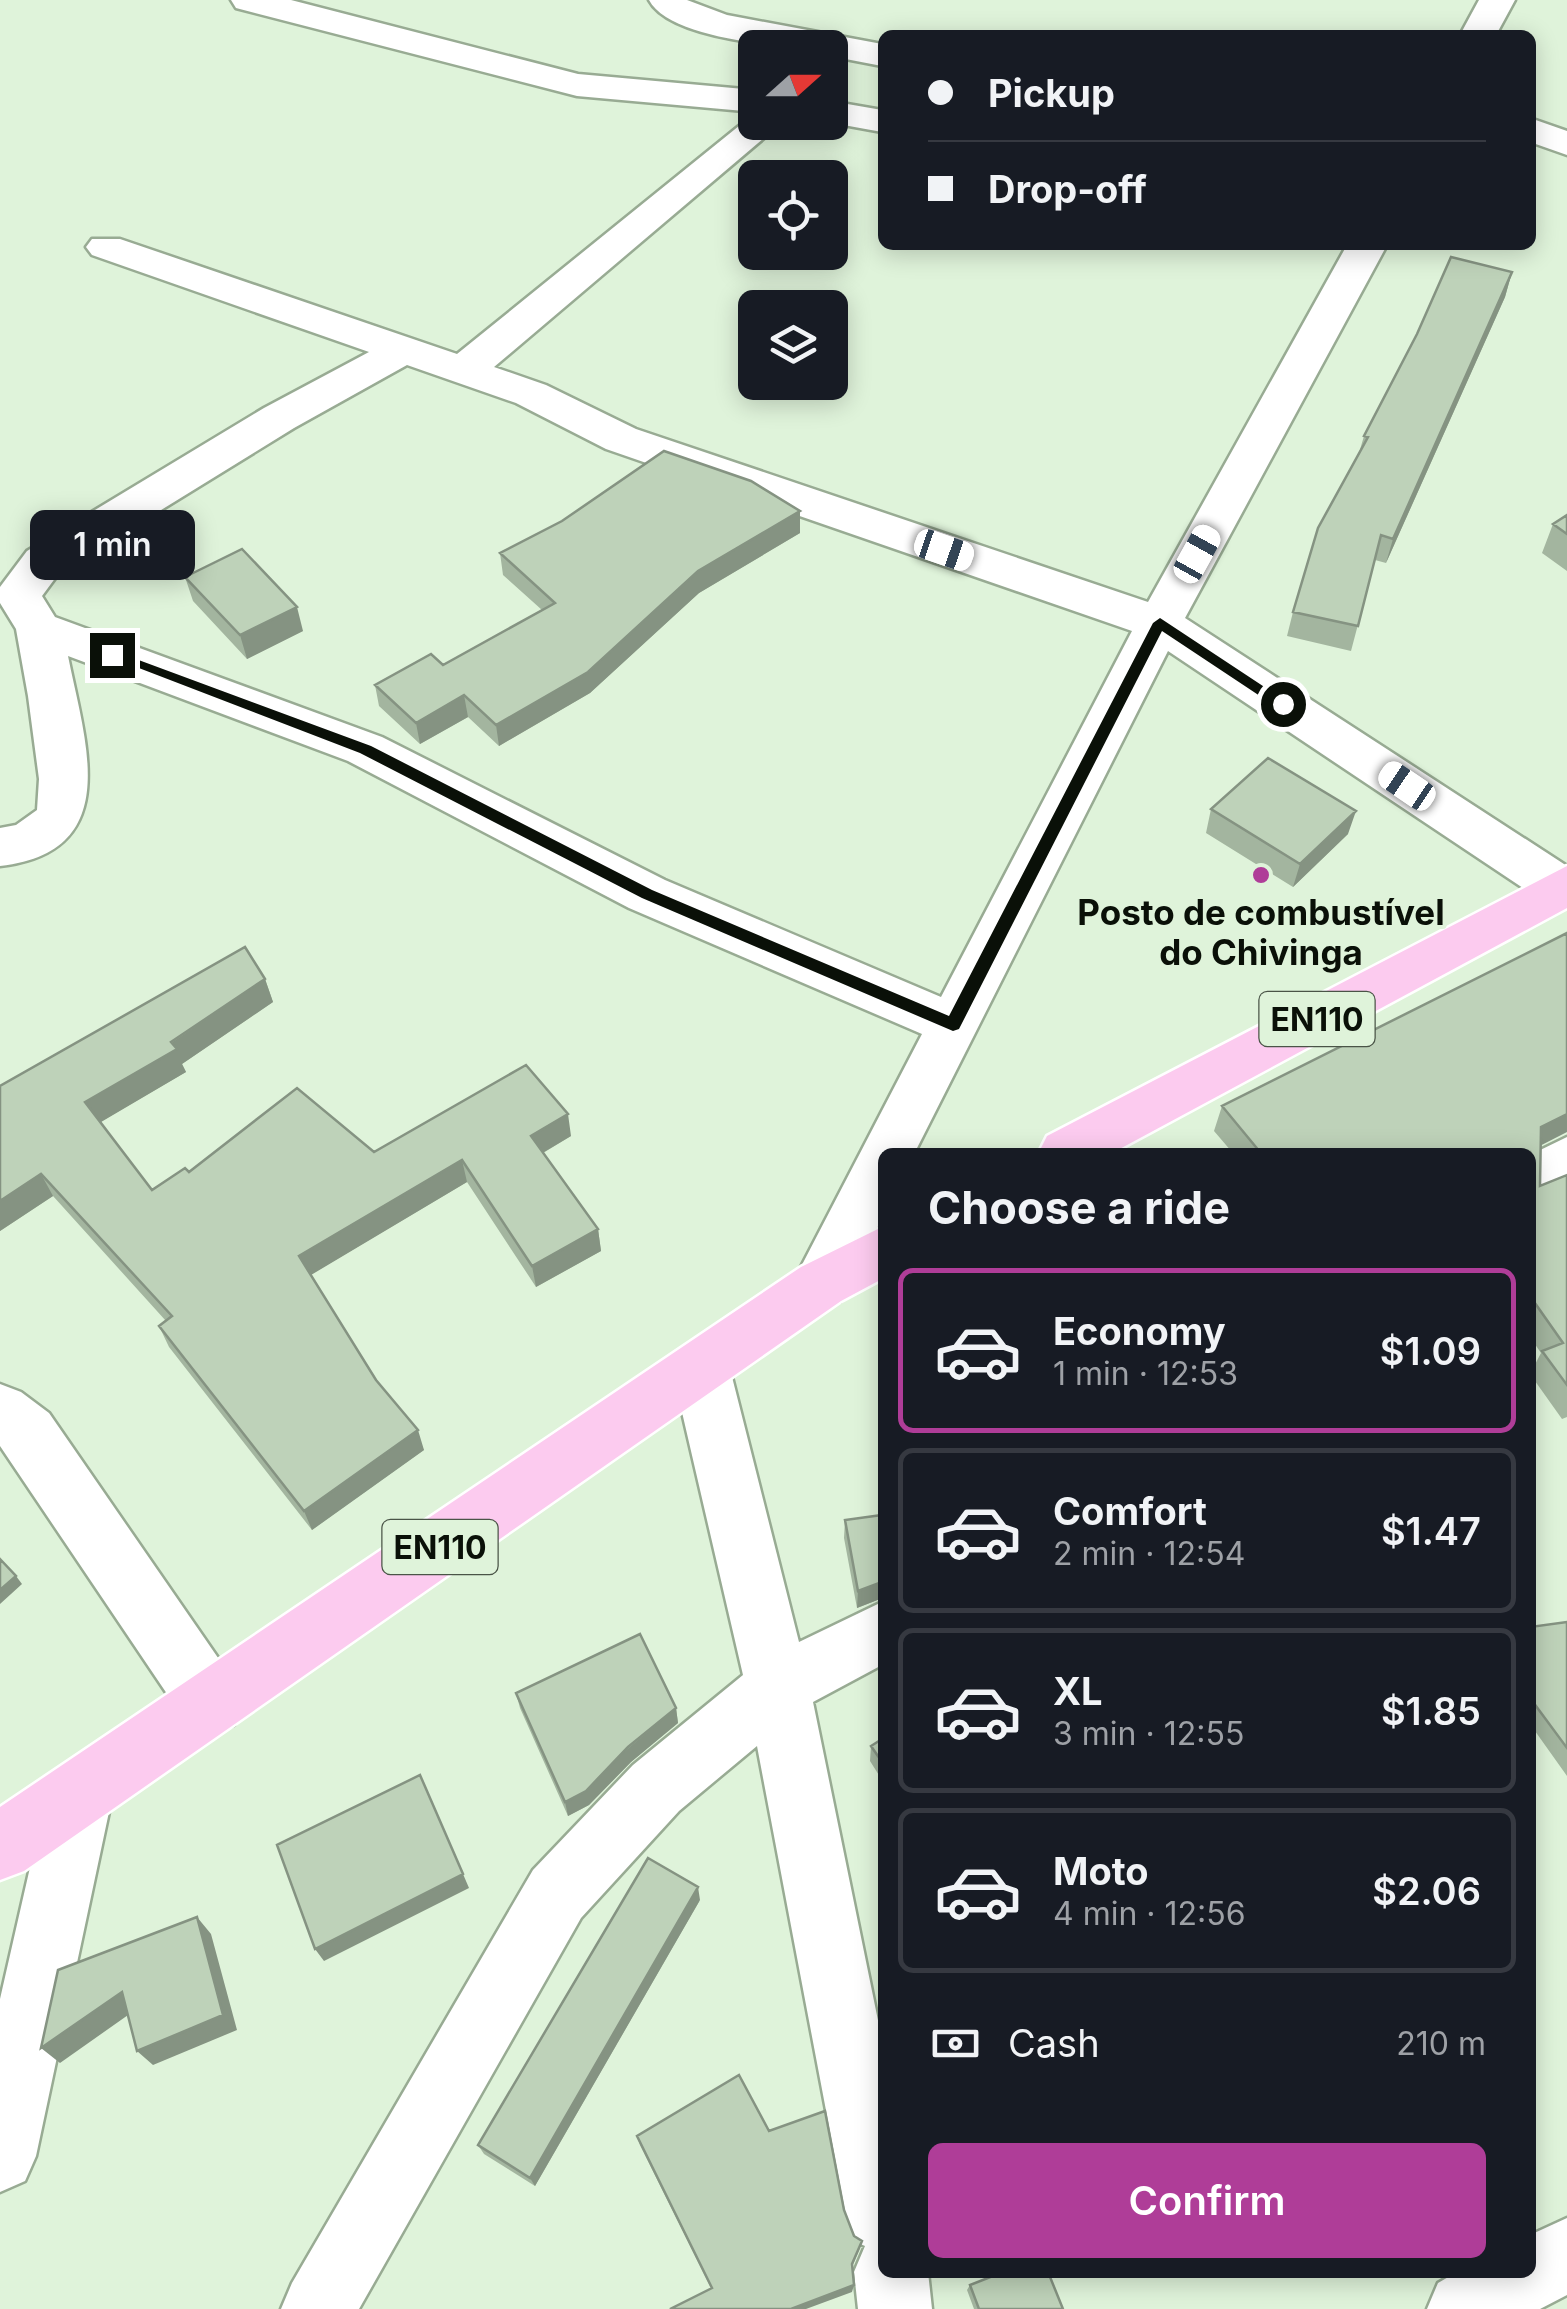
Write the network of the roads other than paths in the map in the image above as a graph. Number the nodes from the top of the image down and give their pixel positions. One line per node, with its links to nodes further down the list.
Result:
1 (249, 0): 6 (street)
2 (667, 0): 5 (street)
3 (1497, 0): 4 (street)
4 (1481, 30)
5 (878, 55)
6 (738, 100)
7 (848, 115): 8 (street)
8 (878, 120)
9 (1536, 131): 11 (street)
10 (743, 140): 15 (street)
11 (1567, 144)
12 (106, 247): 14 (street)
13 (1364, 250): 16 (street)
14 (404, 350): 15 (street); 17 (street)
15 (464, 370): 16 (street)
16 (1160, 623): 19 (street); 20 (street)
17 (40, 628): 18 (street); 20 (street)
18 (0, 847)
19 (1564, 886): 22 (main road, EN110)
20 (953, 1025): 21 (street)
21 (890, 1148)
22 (1073, 1148)
23 (1567, 1160): 25 (street)
24 (878, 1171): 27 (street)
25 (1536, 1180)
26 (878, 1253): 27 (main road, EN110)
27 (821, 1284): 28 (main road, EN110)
28 (701, 1368): 31 (street); 32 (main road, EN110)
29 (0, 1411): 32 (street)
30 (878, 1634): 31 (street)
31 (778, 1687): 36 (street); 41 (street)
32 (211, 1703): 33 (main road, EN110)
33 (80, 1793): 34 (main road, EN110); 35 (street)
34 (0, 1847)
35 (0, 2156)
36 (878, 2196)
37 (1567, 2255): 38 (street)
38 (1536, 2271)
39 (892, 2278): 42 (street)
40 (1523, 2278): 43 (street)
41 (318, 2309)
42 (895, 2309)
43 (1464, 2309)

